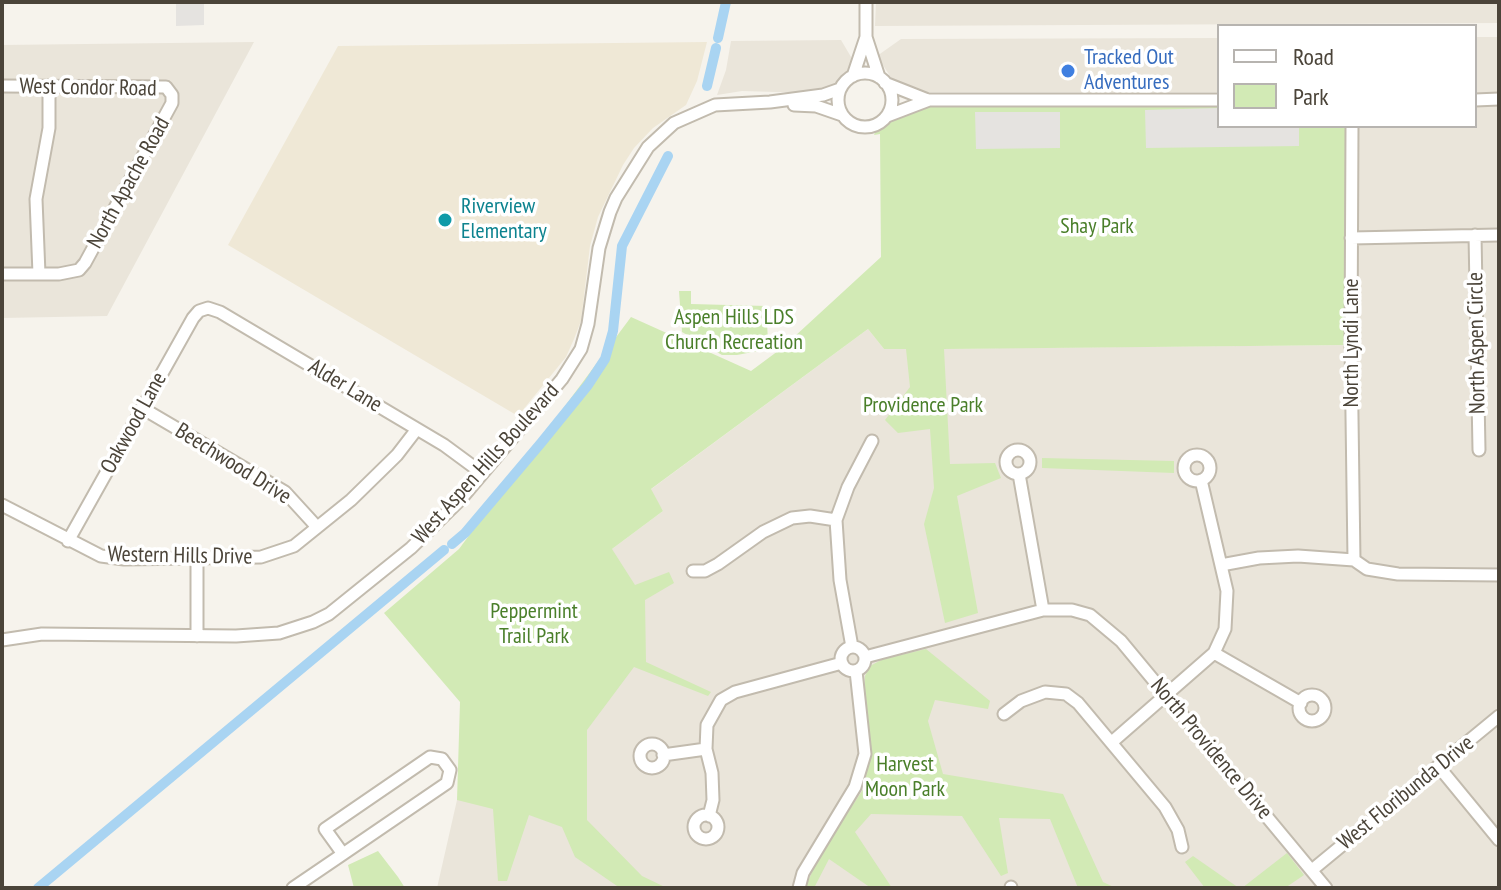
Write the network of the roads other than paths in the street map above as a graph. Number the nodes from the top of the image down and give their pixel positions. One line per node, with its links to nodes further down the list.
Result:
1 (866, 2): 2 (street)
2 (866, 37): 3 (street); 4 (street)
3 (853, 76): 4 (street); 7 (street)
4 (882, 80): 10 (street); 15 (street)
5 (2, 86): 6 (street, West Condor Road)
6 (49, 86): 8 (street, West Condor Road); 21 (street)
7 (840, 89): 13 (street); 14 (street)
8 (172, 95): 21 (street, North Apache Road)
9 (1499, 99): 12 (street)
10 (929, 100): 11 (street); 15 (street)
11 (1217, 100)
12 (1477, 100)
13 (770, 102): 14 (street); 27 (street, West Aspen Hills Boulevard)
14 (842, 115): 15 (street)
15 (887, 116)
16 (1352, 128): 19 (street, North Lyndi Lane)
17 (1475, 235): 18 (street); 19 (street); 26 (street, North Aspen Circle)
18 (1499, 235)
19 (1351, 238): 35 (street, North Lyndi Lane)
20 (2, 274): 21 (street)
21 (39, 274)
22 (204, 309): 23 (street, Oakwood Lane); 24 (street, Alder Lane)
23 (142, 408): 32 (street, Beechwood Drive); 33 (street, Oakwood Lane)
24 (417, 429): 27 (street, Alder Lane); 32 (street, Western Hills Drive)
25 (872, 441): 31 (street)
26 (1479, 450)
27 (482, 473): 40 (street, West Aspen Hills Boulevard)
28 (1019, 474): 39 (street)
29 (1201, 480): 36 (street)
30 (2, 505): 33 (street, Western Hills Drive)
31 (836, 520): 37 (street); 42 (street)
32 (317, 527): 34 (street, Western Hills Drive)
33 (68, 541): 34 (street, Western Hills Drive)
34 (197, 559): 40 (street)
35 (1354, 560): 36 (street); 38 (street)
36 (1221, 565): 43 (street)
37 (693, 571)
38 (1499, 575)
39 (1043, 610): 44 (street); 47 (street, North Providence Drive)
40 (197, 636): 41 (street, West Aspen Hills Boulevard)
41 (2, 640)
42 (852, 647): 44 (street); 45 (street)
43 (1214, 653): 47 (street); 48 (street)
44 (865, 657): 46 (street)
45 (842, 663): 46 (street); 52 (street)
46 (856, 671): 61 (street)
47 (1167, 696): 51 (street); 59 (street, North Providence Drive)
48 (1301, 703)
49 (1004, 714): 51 (street)
50 (1499, 716): 54 (street, West Floribunda Drive)
51 (1112, 742): 57 (street)
52 (706, 749): 53 (street); 55 (street)
53 (663, 755)
54 (1439, 767): 56 (street); 59 (street, West Floribunda Drive)
55 (709, 816)
56 (1499, 840)
57 (1182, 847)
58 (343, 854): 58 (street); 60 (street)
59 (1312, 870): 62 (street, North Providence Drive)
60 (298, 886)
61 (799, 888)
62 (1326, 888)

